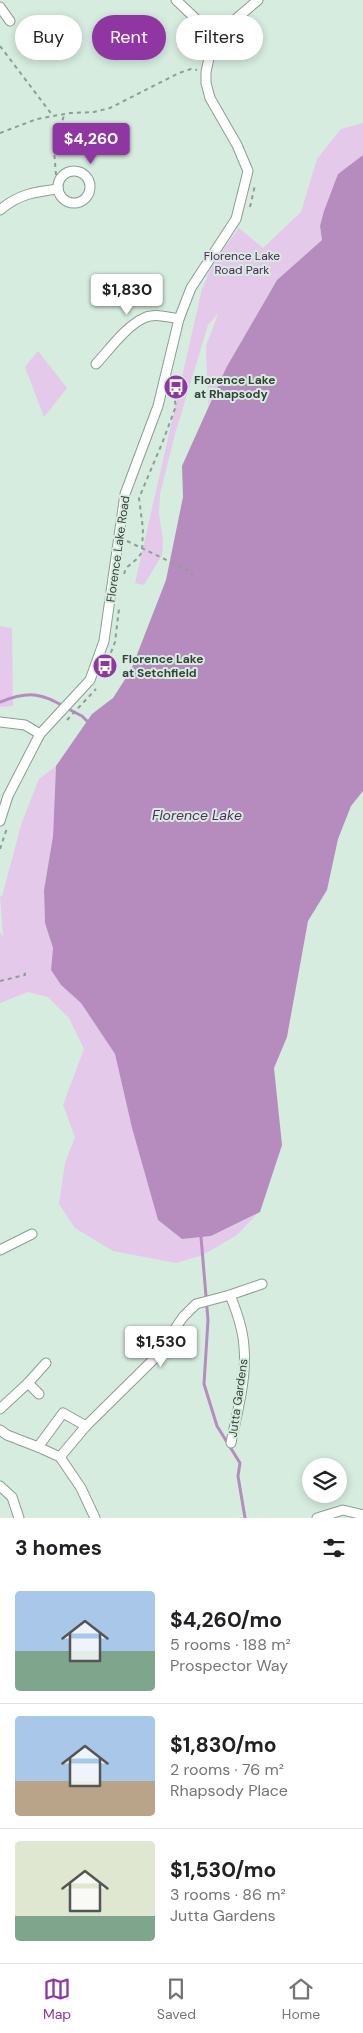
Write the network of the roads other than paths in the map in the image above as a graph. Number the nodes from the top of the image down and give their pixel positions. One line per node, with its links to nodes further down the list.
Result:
1 (176, 0): 4 (street)
2 (258, 0): 5 (street, Florence Lake Road)
3 (0, 7): 6 (street)
4 (192, 15)
5 (240, 15)
6 (10, 21)
7 (209, 60): 10 (street, Florence Lake Road)
8 (58, 189): 9 (street)
9 (0, 210)
10 (179, 319): 11 (street); 13 (street, Florence Lake Road)
11 (96, 364)
12 (0, 722): 13 (street)
13 (40, 734): 14 (street, Florence Lake Road)
14 (0, 821)
15 (32, 1234): 16 (street)
16 (0, 1250)
17 (262, 1284): 18 (street)
18 (230, 1295): 23 (street); 25 (street, Jutta Gardens)
19 (46, 1363): 20 (street)
20 (28, 1383): 21 (street); 22 (street)
21 (39, 1394)
22 (0, 1409)
23 (86, 1426): 26 (street); 27 (street)
24 (0, 1430): 26 (street)
25 (231, 1443)
26 (38, 1446): 27 (street)
27 (60, 1457): 31 (street)
28 (0, 1486): 30 (street)
29 (363, 1514): 32 (street)
30 (19, 1518)
31 (95, 1518)
32 (317, 1518)

